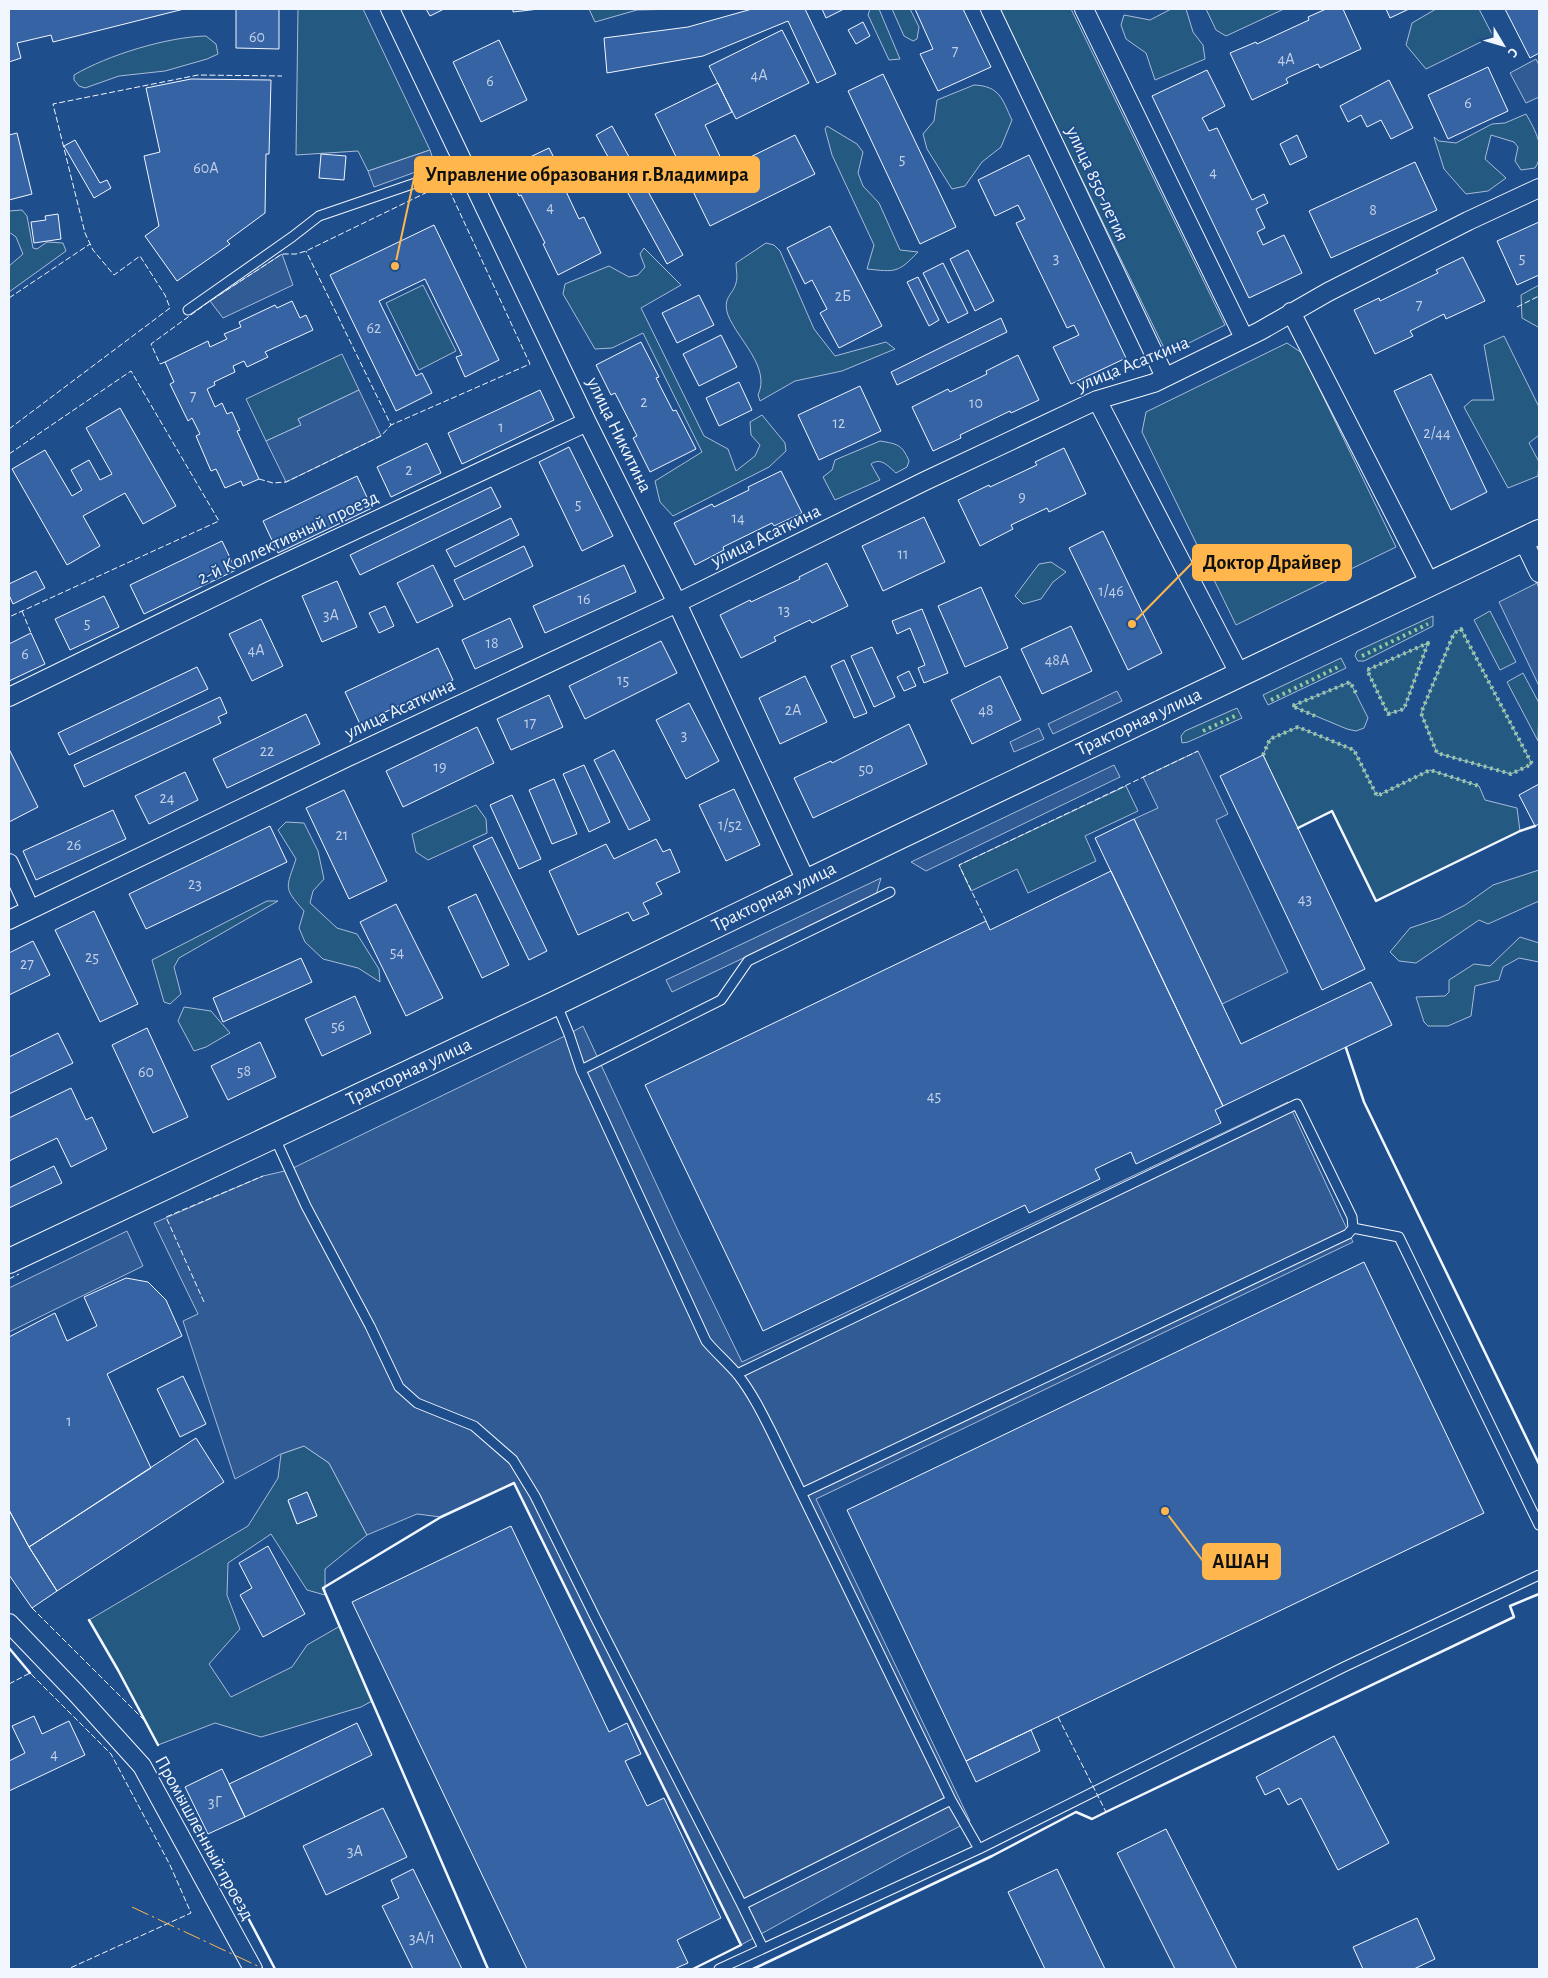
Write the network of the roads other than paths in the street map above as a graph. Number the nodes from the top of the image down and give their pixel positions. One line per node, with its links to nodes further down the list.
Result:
1 (390, 9): 4 (street, улица Никитина)
2 (990, 9): 9 (street, улица 850-летия)
3 (1084, 9): 8 (street)
4 (465, 166): 6 (lane); 11 (street, улица Никитина)
5 (1539, 188): 7 (street, улица Асаткина)
6 (188, 310)
7 (1291, 312): 8 (street, улица Асаткина); 14 (street)
8 (1244, 338): 9 (street, улица Асаткина)
9 (1165, 377): 10 (street, улица Асаткина)
10 (1097, 400): 15 (street, улица Асаткина); 16 (street)
11 (588, 422): 15 (street, улица Никитина); 17 (street, 2-й Коллективный проезд)
12 (1531, 536): 13 (street); 14 (main road, Тракторная улица)
13 (1539, 573)
14 (1430, 584): 16 (main road, Тракторная улица)
15 (677, 603): 19 (street, улица Никитина); 21 (street, улица Асаткина)
16 (1240, 674): 19 (main road, Тракторная улица)
17 (9, 697)
18 (9, 863): 21 (street)
19 (806, 882): 23 (main road, Тракторная улица)
20 (890, 892): 24 (lane)
21 (30, 909): 22 (street, улица Асаткина)
22 (9, 920)
23 (556, 1004): 24 (lane); 25 (main road, Тракторная улица)
24 (580, 1070): 28 (lane)
25 (274, 1136): 27 (main road, Тракторная улица); 35 (lane)
26 (1353, 1228): 28 (lane); 29 (lane); 30 (lane)
27 (9, 1261)
28 (737, 1374): 29 (lane)
29 (802, 1494): 33 (lane)
30 (1539, 1526)
31 (1539, 1575): 34 (lane)
32 (9, 1623): 37 (street, Промышленный проезд)
33 (951, 1800): 34 (lane); 35 (lane)
34 (979, 1849): 36 (lane)
35 (742, 1905): 36 (lane)
36 (763, 1948): 38 (lane)
37 (252, 1969)
38 (719, 1969)

